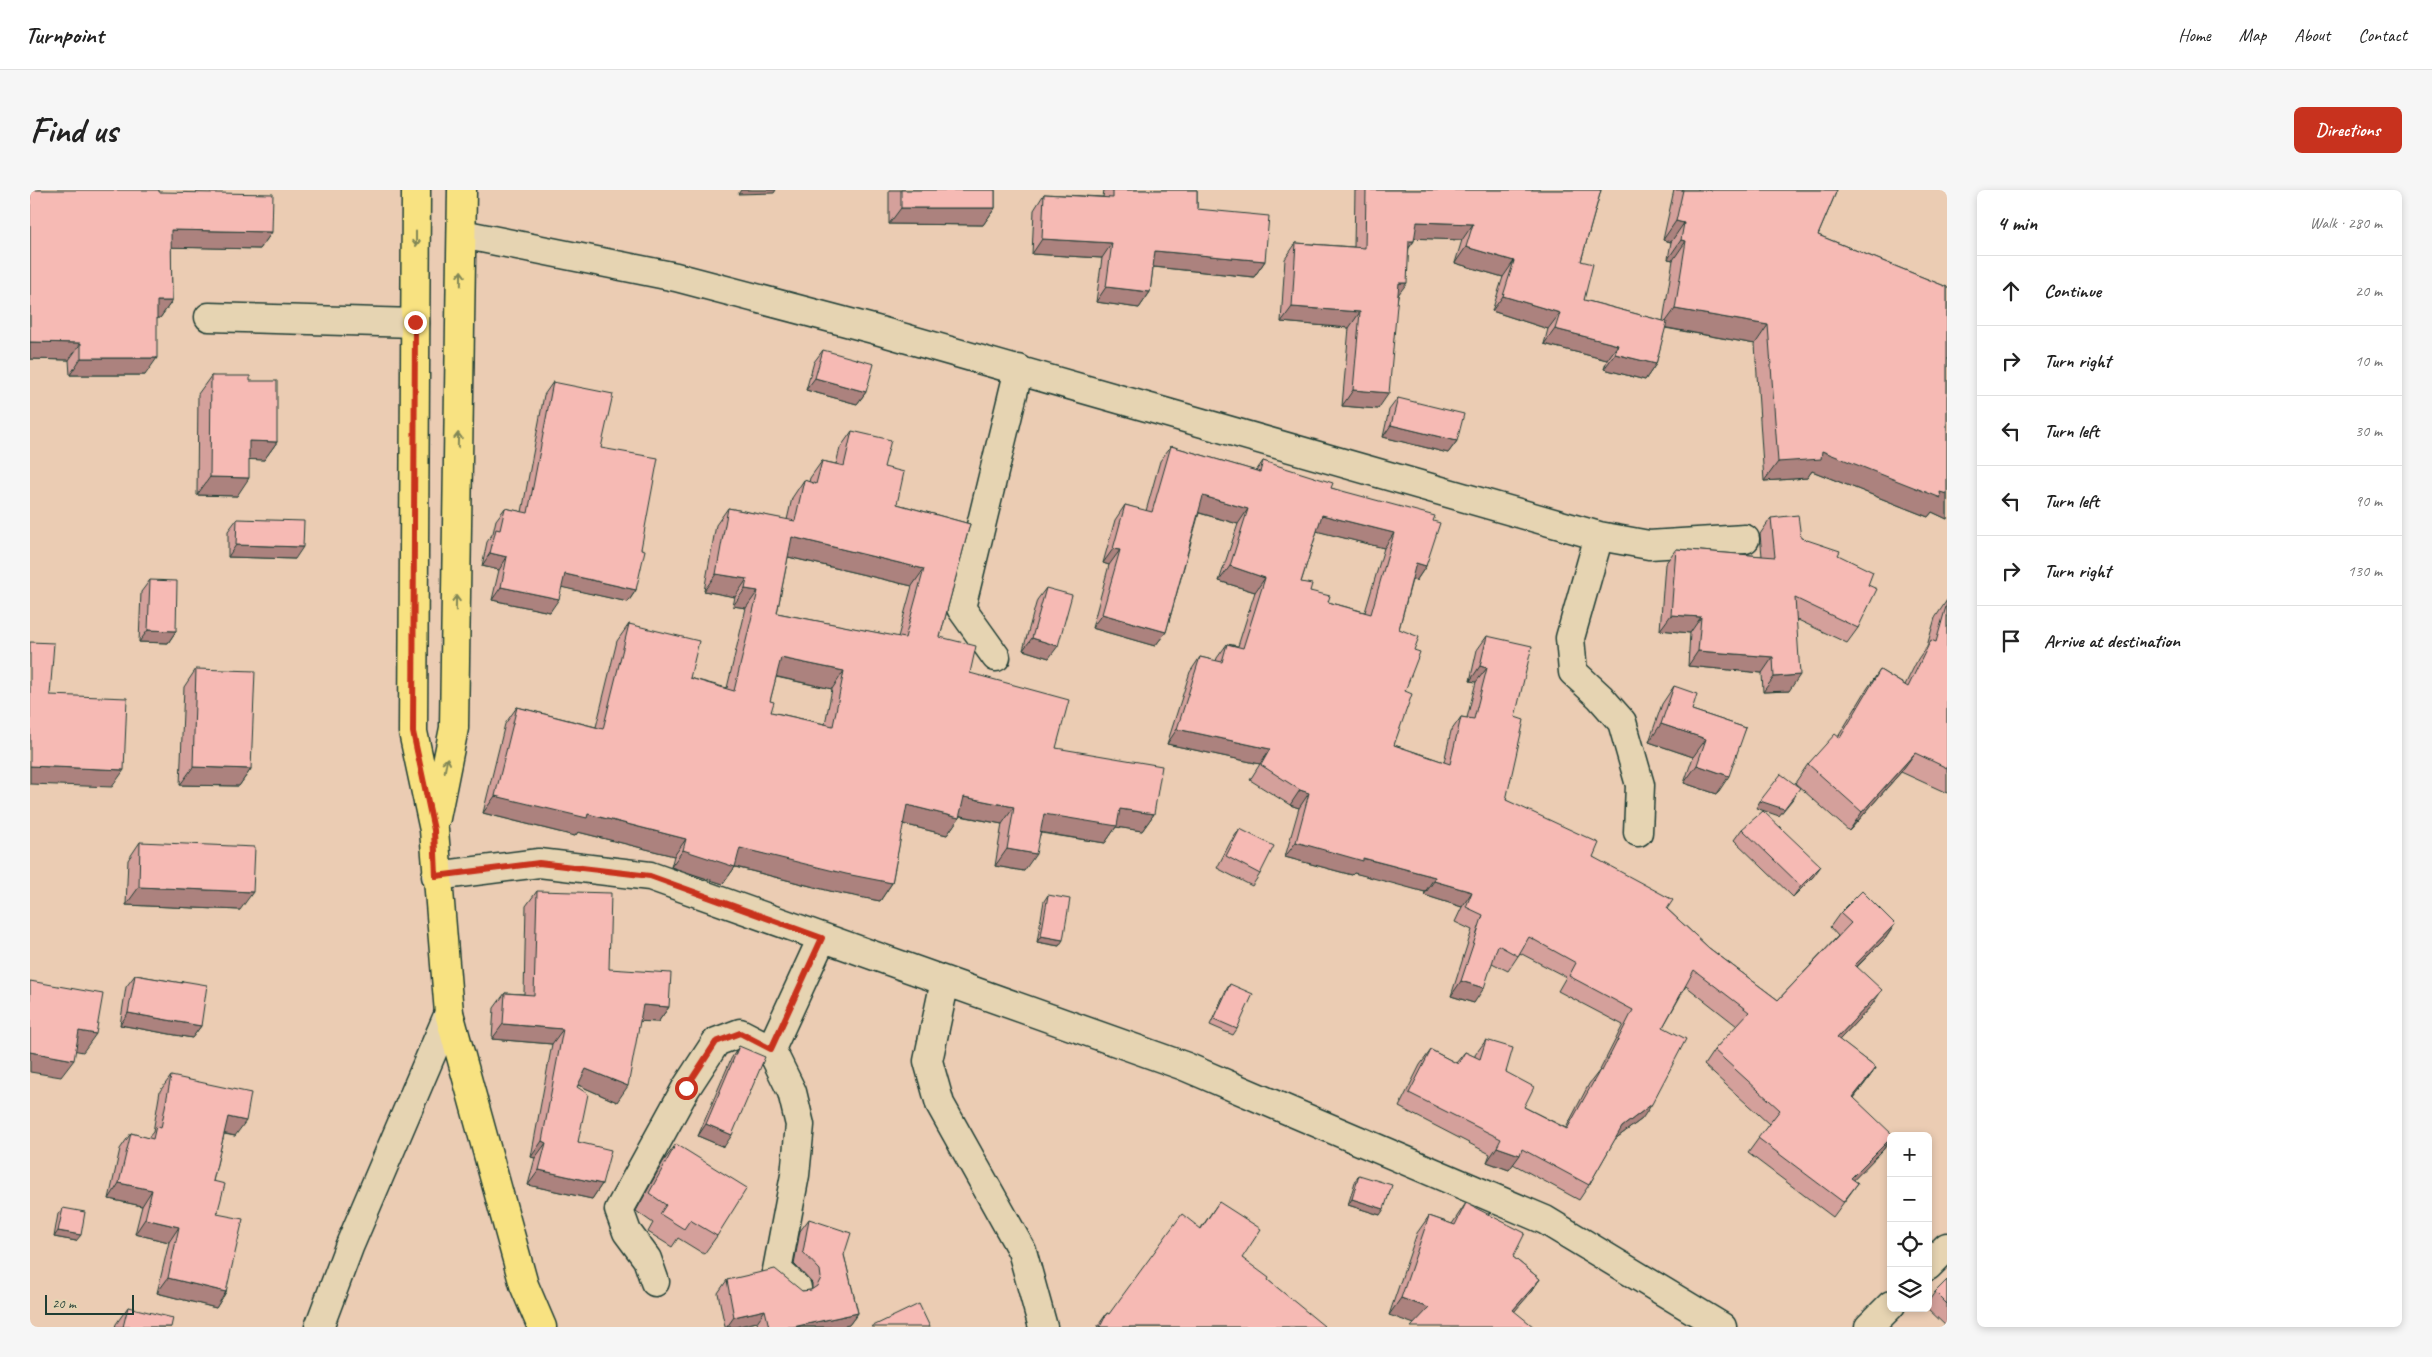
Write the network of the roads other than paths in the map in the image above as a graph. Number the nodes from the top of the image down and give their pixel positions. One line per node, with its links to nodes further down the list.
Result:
1 (416, 190): 5 (main road, one-way to 5)
2 (462, 190): 3 (main road)
3 (462, 234): 6 (street); 10 (main road, one-way to 3)
4 (209, 317): 5 (street)
5 (415, 322): 10 (main road)
6 (1019, 369): 7 (street); 9 (street)
7 (1599, 536): 8 (street); 11 (street)
8 (1745, 539)
9 (996, 657)
10 (434, 830): 12 (main road)
11 (1638, 832)
12 (436, 876): 13 (street); 15 (main road)
13 (822, 938): 14 (street); 16 (street)
14 (945, 981): 24 (street); 25 (street)
15 (449, 1013): 22 (street); 23 (main road)
16 (771, 1049): 19 (street); 20 (street)
17 (1947, 1247): 18 (street)
18 (1932, 1262)
19 (656, 1282)
20 (797, 1288)
21 (1887, 1309): 26 (street)
22 (320, 1327)
23 (542, 1327)
24 (1043, 1327)
25 (1722, 1327)
26 (1869, 1327)

